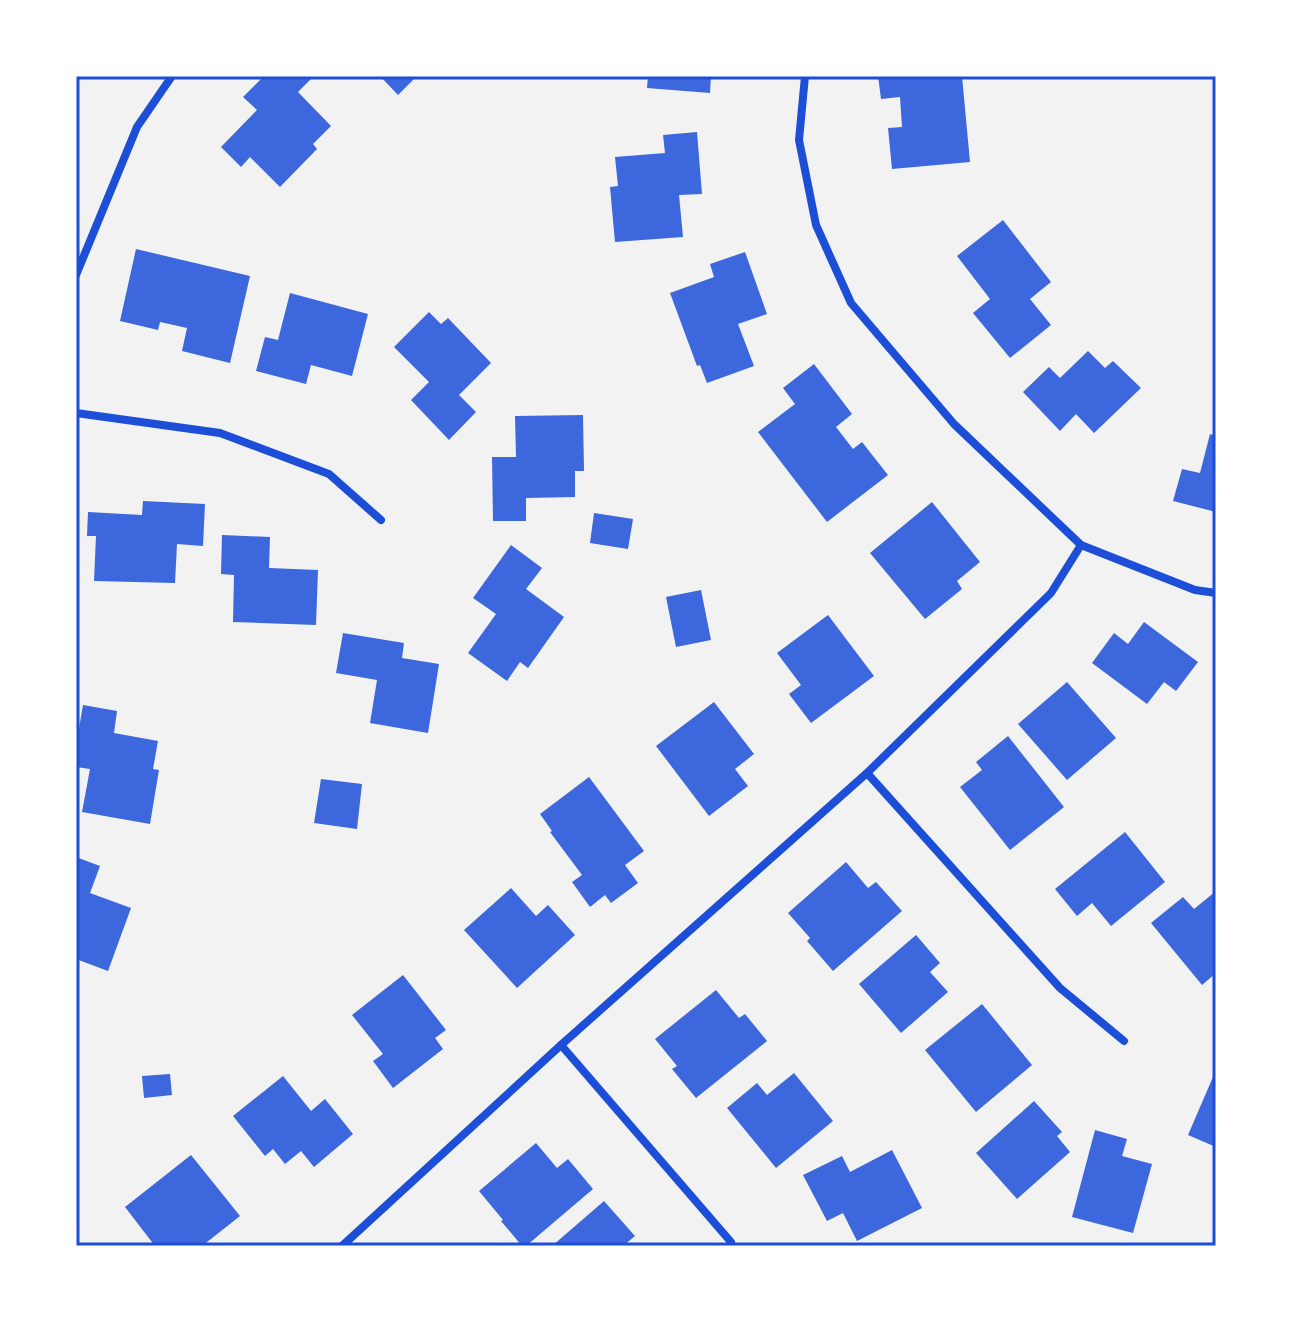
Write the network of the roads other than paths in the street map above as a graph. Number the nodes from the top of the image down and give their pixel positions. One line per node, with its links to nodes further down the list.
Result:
1 (172, 76): 3 (street)
2 (805, 76): 6 (street)
3 (76, 275)
4 (76, 413): 5 (street)
5 (381, 520)
6 (1081, 545): 7 (street); 8 (street)
7 (1216, 593)
8 (867, 773): 9 (street); 10 (street)
9 (1124, 1041)
10 (561, 1045): 11 (street); 12 (street)
11 (731, 1242)
12 (342, 1246)

